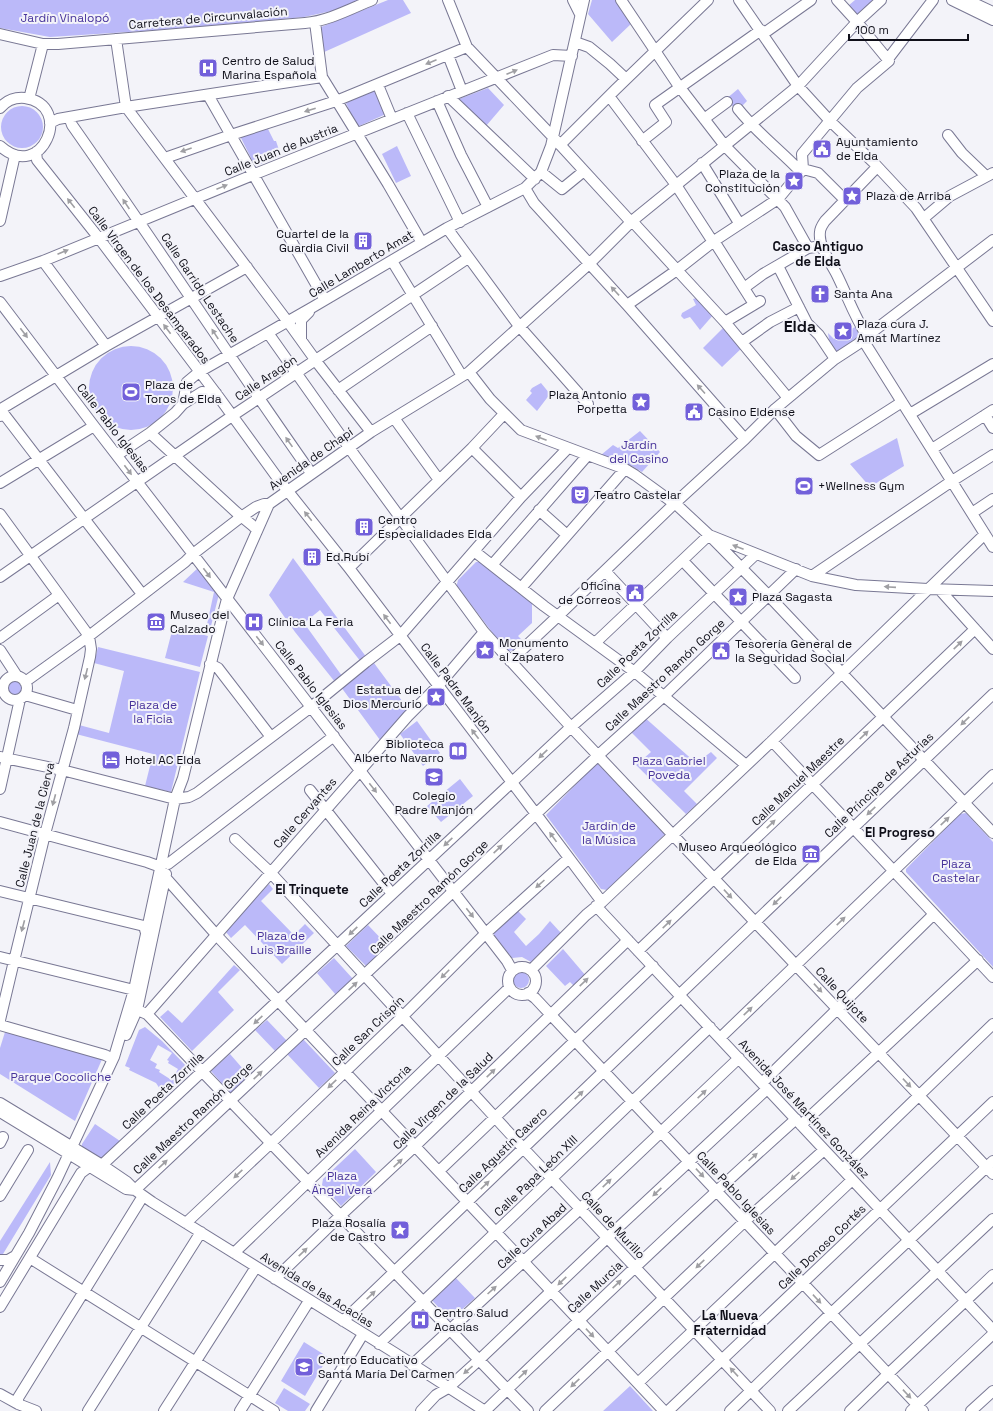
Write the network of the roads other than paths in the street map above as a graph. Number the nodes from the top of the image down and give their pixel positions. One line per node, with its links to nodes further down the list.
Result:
1 (372, 0): 17 (street, Carretera de Circunvalación)
2 (448, 0): 24 (street)
3 (573, 0): 15 (street)
4 (584, 0): 15 (street)
5 (621, 0): 25 (street)
6 (708, 0): 25 (street)
7 (739, 0): 19 (street)
8 (811, 0): 19 (street)
9 (837, 0): 18 (street)
10 (881, 0): 18 (street, Avenida de Chapí)
11 (932, 0): 28 (street)
12 (952, 0): 16 (street)
13 (967, 0): 14 (street)
14 (993, 12)
15 (580, 14): 22 (street)
16 (993, 20)
17 (315, 22): 21 (street, Carretera de Circunvalación); 29 (street)
18 (857, 22): 28 (street); 33 (street, Avenida de Chapí)
19 (762, 32): 33 (street); 34 (street)
20 (0, 34): 23 (street, Carretera de Circunvalación)
21 (116, 39): 23 (street, Carretera de Circunvalación); 43 (street)
22 (575, 42): 27 (street); 31 (street)
23 (43, 44): 39 (street)
24 (467, 47): 26 (street); 30 (street)
25 (656, 51): 31 (street); 34 (street)
26 (448, 55): 32 (street, one-way to 32); 35 (street)
27 (572, 56): 30 (street, Calle Juan de Austria, one-way to 27); 56 (street)
28 (889, 60): 50 (street)
29 (322, 77): 36 (street); 40 (street)
30 (497, 78): 35 (street, Calle Juan de Austria); 56 (street)
31 (626, 79): 38 (street)
32 (378, 85): 40 (street); 48 (street)
33 (798, 86): 50 (street); 52 (street, Avenida de Chapí)
34 (680, 87): 49 (street); 57 (street)
35 (462, 91): 37 (street, Calle Juan de Austria)
36 (208, 95): 43 (street); 54 (street)
37 (448, 96): 41 (street, Calle Juan de Austria); 69 (street)
38 (609, 96): 56 (street); 57 (street)
39 (29, 99): 44 (street); 51 (street)
40 (336, 101): 53 (street); 54 (street, one-way to 54)
41 (437, 101): 46 (street, Calle Juan de Austria); 75 (street)
42 (727, 102): 49 (street)
43 (126, 107): 47 (street); 62 (street)
44 (0, 108)
45 (738, 109): 52 (street)
46 (407, 113): 48 (street, Calle Juan de Austria); 79 (street)
47 (69, 117): 51 (street); 78 (street, Calle Garrido Lestache, one-way to 47)
48 (392, 119): 53 (street, Calle Juan de Austria)
49 (704, 119): 59 (street)
50 (830, 121): 64 (street); 65 (street)
51 (50, 123): 60 (street)
52 (750, 124): 59 (street, Avenida de Chapí); 65 (street)
53 (357, 133): 67 (street, Calle Juan de Austria); 85 (street)
54 (231, 135): 62 (street, one-way to 62); 67 (street)
55 (948, 135): 68 (street)
56 (557, 141): 66 (street); 69 (street)
57 (642, 141): 70 (street)
58 (0, 146): 61 (street)
59 (725, 146): 63 (street, Avenida de Chapí); 73 (street)
60 (36, 152): 61 (street); 83 (street, Calle Virgen de los Desamparados, one-way to 60)
61 (15, 155): 77 (street)
62 (164, 158): 72 (street)
63 (702, 163): 70 (street, Avenida de Chapí); 81 (street)
64 (877, 166): 74 (street); 76 (street)
65 (802, 170): 73 (street); 74 (street)
66 (584, 171): 69 (street); 80 (street)
67 (253, 174): 72 (street, Calle Juan de Austria, one-way to 67); 101 (street)
68 (989, 175): 76 (street)
69 (538, 176): 71 (street, Calle Lamberto Amat)
70 (676, 185): 80 (street, Avenida de Chapí); 84 (street)
71 (525, 188): 75 (street, Calle Lamberto Amat); 92 (street)
72 (195, 198): 78 (street, Calle Juan de Austria); 94 (street)
73 (778, 199): 81 (street); 87 (street)
74 (845, 200): 88 (street)
75 (488, 207): 79 (street, Calle Lamberto Amat)
76 (924, 218): 95 (street)
77 (0, 220)
78 (138, 221): 83 (street, Calle Juan de Austria); 100 (street, Calle Garrido Lestache)
79 (460, 222): 82 (street, Calle Lamberto Amat)
80 (632, 222): 92 (street, Avenida de Chapí); 96 (street)
81 (739, 223): 84 (street)
82 (447, 228): 85 (street, Calle Lamberto Amat); 89 (street)
83 (98, 237): 90 (street, Calle Juan de Austria, one-way to 83); 106 (street, Calle Virgen de los Desamparados)
84 (713, 241): 96 (street); 98 (street)
85 (422, 243): 91 (street, Calle Lamberto Amat)
86 (992, 244): 95 (street)
87 (808, 248): 88 (street); 93 (street)
88 (823, 248): 113 (street)
89 (468, 258): 99 (street, Calle Aragón); 111 (street)
90 (43, 261): 97 (street, Calle Juan de Austria); 116 (street)
91 (392, 261): 99 (street); 101 (street, Calle Lamberto Amat)
92 (589, 264): 103 (street, one-way to 92); 111 (street, Avenida de Chapí)
93 (778, 266): 98 (street); 105 (street)
94 (246, 267): 100 (street); 108 (street)
95 (957, 267): 107 (street); 113 (street)
96 (677, 270): 103 (street); 109 (street)
97 (0, 276)
98 (744, 288): 109 (street)
99 (413, 295): 110 (street); 119 (street, Calle Aragón)
100 (192, 298): 106 (street); 117 (street, Calle Garrido Lestache, one-way to 100)
101 (325, 300): 104 (street, Calle Lamberto Amat)
102 (0, 302): 124 (street, Calle Pablo Iglesias, one-way to 124)
103 (627, 305): 143 (street, one-way to 103)
104 (314, 307): 108 (street, Calle Lamberto Amat); 114 (street)
105 (799, 307): 115 (street); 118 (street)
106 (157, 317): 116 (street); 121 (street, Calle Virgen de los Desamparados, one-way to 106)
107 (993, 321)
108 (288, 322): 112 (street, Calle Lamberto Amat); 114 (street)
109 (725, 322): 115 (street)
110 (432, 326): 123 (street); 125 (street)
111 (519, 326): 123 (street, Avenida de Chapí); 131 (street)
112 (268, 333): 117 (street, Calle Lamberto Amat); 122 (street, Calle Quijote)
113 (865, 338): 118 (street); 129 (street)
114 (300, 339): 119 (street)
115 (742, 342): 127 (street)
116 (106, 346): 124 (street)
117 (229, 355): 121 (street, Calle Lamberto Amat); 128 (street, Calle Garrido Lestache)
118 (835, 359): 127 (street)
119 (316, 360): 122 (street, Calle Aragón); 125 (street)
120 (993, 364): 136 (street)
121 (199, 372): 126 (street, Calle Virgen de los Desamparados); 130 (street, Calle Lamberto Amat)
122 (296, 373): 128 (street, Calle Aragón); 144 (street, Calle Quijote)
123 (465, 374): 135 (street); 138 (street, Avenida de Chapí)
124 (56, 376): 133 (street); 139 (street, Calle Pablo Iglesias)
125 (338, 390): 141 (street)
126 (216, 393): 130 (street); 137 (street, Calle Virgen de los Desamparados)
127 (788, 398): 132 (street)
128 (258, 399): 137 (street, Calle Aragón); 154 (street, Calle Garrido Lestache, one-way to 128)
129 (902, 402): 132 (street); 136 (street)
130 (183, 404): 142 (street)
131 (588, 404)
132 (776, 409): 143 (street)
133 (0, 411): 152 (street)
134 (989, 413): 140 (street); 147 (street)
135 (504, 414): 145 (street); 146 (street, one-way to 135)
136 (910, 414): 147 (street)
137 (232, 416): 150 (street, Calle Aragón); 159 (street, Calle Virgen de los Desamparados)
138 (394, 418): 141 (street, Avenida de Chapí); 155 (street)
139 (94, 426): 148 (street, Calle Pablo Iglesias); 152 (street)
140 (993, 428)
141 (371, 432): 144 (street, Avenida de Chapí)
142 (150, 433): 148 (street); 150 (street)
143 (746, 439): 163 (street)
144 (349, 447): 154 (street, Avenida de Chapí); 168 (street, Calle Quijote)
145 (472, 448): 155 (street); 160 (street)
146 (568, 448): 151 (street); 160 (street)
147 (932, 449): 156 (street)
148 (117, 455): 157 (street, Calle Pablo Iglesias, one-way to 157)
149 (993, 455): 156 (street)
150 (176, 456): 157 (street, Calle Aragón); 167 (street)
151 (587, 456): 153 (street); 164 (street)
152 (38, 460): 158 (street); 169 (street)
153 (625, 469): 163 (street); 172 (street)
154 (311, 473): 159 (street, Avenida de Chapí)
155 (439, 480): 168 (street)
156 (952, 481): 166 (street); 186 (street)
157 (138, 482): 169 (street, Calle Aragón); 176 (street, Calle Pablo Iglesias)
158 (0, 483)
159 (287, 491): 162 (street, Avenida de Chapí); 182 (street, Calle Padre Manjón, one-way to 159)
160 (521, 497): 175 (street)
161 (993, 499): 166 (street)
162 (269, 504): 167 (street); 170 (street, Avenida de Chapí)
163 (674, 504): 173 (street); 184 (street)
164 (539, 510): 172 (street); 180 (street)
165 (0, 514): 178 (street)
166 (972, 514): 171 (street)
167 (242, 517): 170 (street); 176 (street)
168 (400, 517): 182 (street); 187 (street, Calle Quijote)
169 (84, 519): 178 (street, Calle Aragón); 194 (street)
170 (257, 530): 197 (street, Avenida de Chapí)
171 (985, 534): 174 (street); 189 (street)
172 (567, 535): 188 (street)
173 (709, 535): 177 (street, one-way to 173); 179 (street); 181 (street)
174 (993, 547)
175 (474, 551): 180 (street); 187 (street)
176 (193, 554): 194 (street); 197 (street, Calle Pablo Iglesias, one-way to 197)
177 (756, 554): 181 (street); 183 (street)
178 (30, 556): 185 (street, Calle Aragón); 195 (street)
179 (683, 560): 193 (street); 198 (street)
180 (492, 565): 188 (street)
181 (741, 567): 193 (street); 196 (street)
182 (349, 568): 205 (street, Calle Padre Manjón, one-way to 182)
183 (796, 569): 186 (street); 196 (street)
184 (605, 571): 198 (street); 200 (street)
185 (0, 576)
186 (812, 576): 189 (street, one-way to 186)
187 (447, 582): 203 (street, Calle Quijote); 205 (street)
188 (520, 588): 200 (street)
189 (928, 589): 190 (street); 214 (street)
190 (939, 590): 191 (street); 199 (street)
191 (954, 590): 192 (street); 199 (street)
192 (993, 591)
193 (715, 593): 201 (street); 207 (street, Calle Poeta Zorrilla)
194 (142, 594): 204 (street)
195 (59, 595): 204 (street); 206 (street)
196 (768, 595): 201 (street); 214 (street)
197 (227, 599): 212 (street, Avenida de Chapí); 222 (street, Calle Pablo Iglesias, one-way to 222)
198 (636, 604): 207 (street); 208 (street)
199 (953, 605): 202 (street)
200 (558, 616): 208 (street); 211 (street)
201 (741, 621): 215 (street); 220 (street, Calle Maestro Ramón Gorge)
202 (975, 629): 209 (street); 224 (street, Calle Manuel Maestre, one-way to 202)
203 (484, 632): 211 (street, Calle Quijote); 217 (street, Calle Cervantes)
204 (89, 636): 216 (street); 223 (street, Calle Juan de la Cierva, one-way to 223)
205 (400, 636): 217 (street, Calle Padre Manjón); 222 (street)
206 (0, 638)
207 (666, 638): 213 (street, Calle Poeta Zorrilla)
208 (595, 643): 213 (street)
209 (993, 649)
210 (0, 650): 216 (street)
211 (510, 661): 225 (street, Calle Quijote)
212 (210, 664): 227 (street); 240 (street, Avenida de Chapí)
213 (634, 672): 220 (street); 225 (street, Calle Poeta Zorrilla)
214 (842, 674): 224 (street); 228 (street)
215 (795, 678)
216 (21, 679): 218 (street); 221 (street)
217 (438, 686): 234 (street, Calle Cervantes); 236 (street, Calle Padre Manjón, one-way to 217)
218 (2, 693): 221 (street)
219 (993, 694): 231 (street, Calle Príncipe de Asturias, one-way to 231)
220 (664, 696): 229 (street, Calle Maestro Ramón Gorge); 232 (street)
221 (23, 697): 223 (street); 230 (street)
222 (311, 707): 226 (street, Calle Pablo Iglesias); 227 (street)
223 (77, 710): 233 (street, Calle Juan de la Cierva)
224 (883, 717): 231 (street); 237 (street, Calle Manuel Maestre, one-way to 224)
225 (571, 727): 229 (street, Calle Quijote); 236 (street, Calle Poeta Zorrilla, one-way to 236)
226 (334, 736): 234 (street, Calle Pablo Iglesias); 252 (street)
227 (271, 738): 240 (street)
228 (772, 741): 232 (street); 237 (street)
229 (598, 756): 243 (street, Calle Maestro Ramón Gorge); 248 (street, Calle Quijote)
230 (4, 758): 233 (street); 238 (street)
231 (924, 760): 241 (street); 245 (street, Calle Príncipe de Asturias, one-way to 245)
232 (746, 765): 248 (street)
233 (62, 770): 240 (street); 246 (street, Calle Juan de la Cierva, one-way to 246)
234 (360, 770): 242 (street, Calle Cervantes); 251 (street, Calle Pablo Iglesias, one-way to 251)
235 (993, 775): 241 (street)
236 (512, 783): 243 (street, Calle Padre Manjón); 251 (street, Calle Poeta Zorrilla, one-way to 251)
237 (812, 785): 245 (street); 256 (street, Calle Manuel Maestre, one-way to 237)
238 (0, 789)
239 (310, 790): 242 (street)
240 (178, 799): 252 (street, Avenida de Chapí)
241 (964, 802): 247 (street); 253 (street, one-way to 241)
242 (325, 810): 254 (street, Calle Cervantes); 260 (street)
243 (536, 814): 250 (street, Calle Padre Manjón, one-way to 243); 258 (street, Calle Maestro Ramón Gorge, one-way to 243)
244 (0, 822): 246 (street)
245 (853, 828): 253 (street); 265 (street, Calle Príncipe de Asturias, one-way to 265)
246 (45, 834): 252 (street); 261 (street, Calle Juan de la Cierva)
247 (993, 834)
248 (673, 835): 256 (street, Calle Quijote); 262 (street)
249 (235, 839): 254 (street, Calle de Murillo)
250 (569, 858): 262 (street, Calle Padre Manjón); 267 (street, Calle San Crispín, one-way to 267)
251 (429, 860): 258 (street, Calle Pablo Iglesias); 260 (street, Calle Poeta Zorrilla)
252 (164, 866): 255 (street); 266 (street, Avenida de Chapí)
253 (893, 871): 264 (street); 275 (street, one-way to 253)
254 (270, 872): 268 (street, Calle Cervantes); 270 (street, Calle de Murillo)
255 (165, 877): 259 (street); 263 (street, Avenida de Chapí)
256 (714, 878): 265 (street, Calle Quijote, one-way to 265); 271 (street, Calle Manuel Maestre, one-way to 256)
257 (0, 891): 261 (street)
258 (453, 892): 267 (street, Calle Pablo Iglesias, one-way to 267); 279 (street, Calle Maestro Ramón Gorge)
259 (180, 893): 263 (street); 268 (street)
260 (392, 894): 270 (street, Calle Poeta Zorrilla, one-way to 270)
261 (30, 899): 266 (street); 274 (street, Calle Juan de la Cierva, one-way to 274)
262 (599, 904): 269 (street, Avenida José Martínez González); 278 (street)
263 (159, 907): 287 (street, Avenida de Chapí)
264 (934, 914): 273 (street); 286 (street)
265 (755, 922): 275 (street, Calle Quijote); 284 (street, Calle Príncipe de Asturias)
266 (146, 933): 282 (street, Avenida de Chapí)
267 (486, 933): 277 (street, Calle Pablo Iglesias); 289 (street, Calle San Crispín, one-way to 289)
268 (217, 935): 285 (street); 287 (street, Calle Cervantes)
269 (628, 940): 271 (street, Avenida José Martínez González); 288 (street, Calle Virgen de la Salud, one-way to 269)
270 (338, 946): 279 (street, Calle de Murillo); 285 (street, Calle Poeta Zorrilla)
271 (638, 951): 276 (street, Avenida José Martínez González)
272 (0, 957): 274 (street)
273 (978, 960): 280 (street); 297 (street, Calle Murcia)
274 (14, 961): 282 (street); 290 (street, Calle Juan de la Cierva)
275 (796, 965): 286 (street, Calle Quijote, one-way to 286); 295 (street, one-way to 275)
276 (653, 966): 284 (street, Avenida José Martínez González); 296 (street)
277 (512, 970): 278 (street); 281 (street)
278 (531, 970): 283 (street)
279 (365, 975): 289 (street, Calle de Murillo); 294 (street, Calle Maestro Ramón Gorge, one-way to 279)
280 (993, 976)
281 (510, 988): 283 (street); 298 (street, Avenida Reina Victoria)
282 (134, 990): 299 (street, Avenida de Chapí)
283 (528, 993): 288 (street, Calle Pablo Iglesias)
284 (680, 996): 293 (street, Avenida José Martínez González); 302 (street, Calle Agustín Cavero)
285 (279, 1001): 294 (street); 303 (street, Calle Poeta Zorrilla, one-way to 303)
286 (837, 1009): 297 (street, Calle Quijote); 304 (street)
287 (142, 1012): 299 (street, Avenida de Chapí); 303 (street)
288 (551, 1014): 296 (street, Calle Pablo Iglesias); 305 (street, Calle Virgen de la Salud, one-way to 288)
289 (402, 1016): 298 (street, Calle de Murillo); 301 (street, Calle San Crispín)
290 (0, 1020)
291 (993, 1024): 306 (street)
292 (0, 1025): 299 (street)
293 (710, 1027): 295 (street, Avenida José Martínez González); 308 (street, Calle Papa León XIII)
294 (306, 1030): 301 (street); 307 (street, Calle Maestro Ramón Gorge, one-way to 294)
295 (720, 1038): 300 (street, Avenida José Martínez González)
296 (576, 1040): 302 (street, Calle Pablo Iglesias); 313 (street)
297 (878, 1053): 306 (street, Calle Quijote, one-way to 306); 314 (street, Calle Murcia)
298 (438, 1056): 305 (street, Calle de Murillo); 311 (street, Avenida Reina Victoria)
299 (113, 1058): 321 (street, Avenida de Chapí)
300 (739, 1058): 304 (street, Avenida José Martínez González); 315 (street, Calle Cura Abad, one-way to 300)
301 (345, 1071): 311 (street); 317 (street, Calle San Crispín, one-way to 317)
302 (603, 1071): 308 (street, Calle Pablo Iglesias); 319 (street, Calle Agustín Cavero, one-way to 302)
303 (202, 1072): 307 (street); 324 (street, Calle Poeta Zorrilla)
304 (764, 1086): 314 (street, Avenida José Martínez González); 323 (street)
305 (471, 1092): 313 (street, Calle de Murillo); 318 (street, Calle Virgen de la Salud)
306 (919, 1096): 316 (street, Calle Quijote); 327 (street)
307 (230, 1101): 317 (street); 332 (street, Calle Maestro Ramón Gorge, one-way to 307)
308 (633, 1102): 315 (street, Calle Pablo Iglesias); 329 (street, Calle Papa León XIII)
309 (993, 1102): 316 (street, Calle Donoso Cortés)
310 (0, 1103): 321 (street)
311 (382, 1110): 318 (street); 331 (street, Avenida Reina Victoria)
312 (0, 1112): 321 (street)
313 (495, 1118): 319 (street, Calle de Murillo); 328 (street)
314 (799, 1122): 322 (street, Avenida José Martínez González); 333 (street, Calle Murcia, one-way to 314)
315 (661, 1132): 323 (street, Calle Pablo Iglesias); 337 (street, Calle Cura Abad, one-way to 315)
316 (957, 1136): 326 (street, Calle Quijote); 338 (street, Calle Donoso Cortés)
317 (271, 1143): 331 (street); 342 (street, Calle San Crispín, one-way to 342)
318 (416, 1146): 328 (street); 339 (street, Calle Virgen de la Salud, one-way to 318)
319 (524, 1149): 329 (street, Calle de Murillo); 336 (street, Calle Agustín Cavero, one-way to 319)
320 (28, 1150): 334 (street)
321 (70, 1150): 324 (street, Avenida de las Acacias); 325 (street, Avenida de las Acacias); 349 (street, Avenida de Chapí)
322 (824, 1150): 327 (street, Avenida José Martínez González); 341 (street, one-way to 341)
323 (689, 1162): 333 (street, Calle Pablo Iglesias, one-way to 333); 345 (street, one-way to 345)
324 (102, 1165): 332 (street, Avenida de las Acacias)
325 (89, 1167): 332 (street, Avenida de las Acacias); 350 (street)
326 (991, 1168): 346 (street)
327 (843, 1169): 330 (street, Avenida José Martínez González)
328 (439, 1171): 336 (street)
329 (551, 1178): 337 (street, Calle de Murillo); 344 (street, Calle Papa León XIII)
330 (852, 1180): 338 (street, Avenida José Martínez González); 348 (street)
331 (308, 1182): 339 (street); 347 (street, Avenida Reina Victoria)
332 (135, 1190): 335 (street, Avenida de las Acacias)
333 (716, 1191): 341 (street, Calle Pablo Iglesias); 354 (street, Calle Murcia)
334 (0, 1196)
335 (143, 1196): 342 (street, Avenida de las Acacias); 361 (street)
336 (468, 1202): 344 (street); 356 (street, Calle Agustín Cavero)
337 (580, 1209): 345 (street, Calle de Murillo); 352 (street, Calle Cura Abad)
338 (880, 1209): 346 (street, Avenida José Martínez González); 360 (street, Calle Donoso Cortés)
339 (340, 1216): 356 (street); 358 (street, Calle Virgen de la Salud, one-way to 339)
340 (993, 1219): 355 (street)
341 (745, 1221): 348 (street, Calle Pablo Iglesias); 363 (street, one-way to 363)
342 (186, 1223): 343 (street, Avenida de las Acacias)
343 (201, 1232): 347 (street, Avenida de las Acacias); 371 (street)
344 (496, 1232): 352 (street); 365 (street, Calle Papa León XIII)
345 (607, 1238): 354 (street, Calle de Murillo); 362 (street, one-way to 362)
346 (909, 1240): 355 (street, Avenida José Martínez González); 368 (street)
347 (234, 1253): 353 (street, Avenida de las Acacias)
348 (775, 1254): 360 (street, Calle Pablo Iglesias); 373 (street)
349 (15, 1256): 351 (street); 359 (street, Avenida de Chapí)
350 (30, 1256): 361 (street); 367 (street)
351 (0, 1260)
352 (524, 1261): 362 (street); 372 (street, Calle Cura Abad, one-way to 352)
353 (256, 1266): 358 (street, Avenida de las Acacias); 382 (street)
354 (635, 1267): 363 (street, Calle de Murillo); 369 (street, Calle Murcia, one-way to 354)
355 (938, 1271): 366 (street, Avenida José Martínez González); 377 (street)
356 (395, 1272): 365 (street); 370 (street, Calle Agustín Cavero, one-way to 356)
357 (993, 1275): 366 (street)
358 (275, 1279): 364 (street, Avenida de las Acacias)
359 (0, 1282)
360 (803, 1283): 368 (street, Calle Pablo Iglesias, one-way to 368); 381 (street, Calle Donoso Cortés)
361 (84, 1291): 371 (street); 392 (street)
362 (551, 1291): 369 (street); 380 (street)
363 (664, 1298): 373 (street, Calle de Murillo); 379 (street)
364 (309, 1301): 370 (street, Avenida de las Acacias); 391 (street)
365 (423, 1301): 372 (street); 378 (street, Calle Papa León XIII)
366 (966, 1301): 374 (street, Avenida José Martínez González); 384 (street)
367 (0, 1307)
368 (831, 1314): 377 (street, Calle Pablo Iglesias); 389 (street)
369 (578, 1320): 379 (street, one-way to 379); 387 (street, Calle Murcia, one-way to 369)
370 (342, 1321): 375 (street, Avenida de las Acacias)
371 (141, 1327): 382 (street); 395 (street)
372 (449, 1329): 380 (street); 383 (street, Calle Cura Abad)
373 (694, 1330): 381 (street, Calle de Murillo); 385 (street)
374 (993, 1330)
375 (363, 1334): 378 (street, Avenida de las Acacias); 399 (street)
376 (993, 1334): 393 (street)
377 (859, 1343): 384 (street, Calle Pablo Iglesias); 408 (street)
378 (379, 1344): 383 (street, Avenida de las Acacias)
379 (608, 1352): 385 (street); 403 (street, one-way to 403)
380 (479, 1360): 386 (street, one-way to 386); 387 (street)
381 (722, 1360): 389 (street, Calle de Murillo, one-way to 381); 405 (street, Calle Donoso Cortés)
382 (196, 1362): 391 (street); 396 (street)
383 (412, 1365): 386 (street, Avenida de las Acacias)
384 (888, 1374): 393 (street, Calle Pablo Iglesias, one-way to 393); 409 (street)
385 (638, 1383): 404 (street)
386 (448, 1388): 400 (street); 401 (street, Avenida de las Acacias)
387 (507, 1389): 401 (street, Calle Murcia); 402 (street)
388 (993, 1390): 410 (street)
389 (751, 1391): 406 (street); 407 (street, Calle de Murillo)
390 (0, 1394): 392 (street)
391 (249, 1395): 397 (street); 398 (street)
392 (18, 1404): 394 (street)
393 (917, 1409)
394 (36, 1411)
395 (88, 1411)
396 (164, 1411)
397 (240, 1411)
398 (274, 1411)
399 (316, 1411)
400 (421, 1411)
401 (485, 1411)
402 (528, 1411)
403 (545, 1411)
404 (664, 1411)
405 (668, 1411)
406 (730, 1411)
407 (770, 1411)
408 (788, 1411)
409 (850, 1411)
410 (971, 1411)

